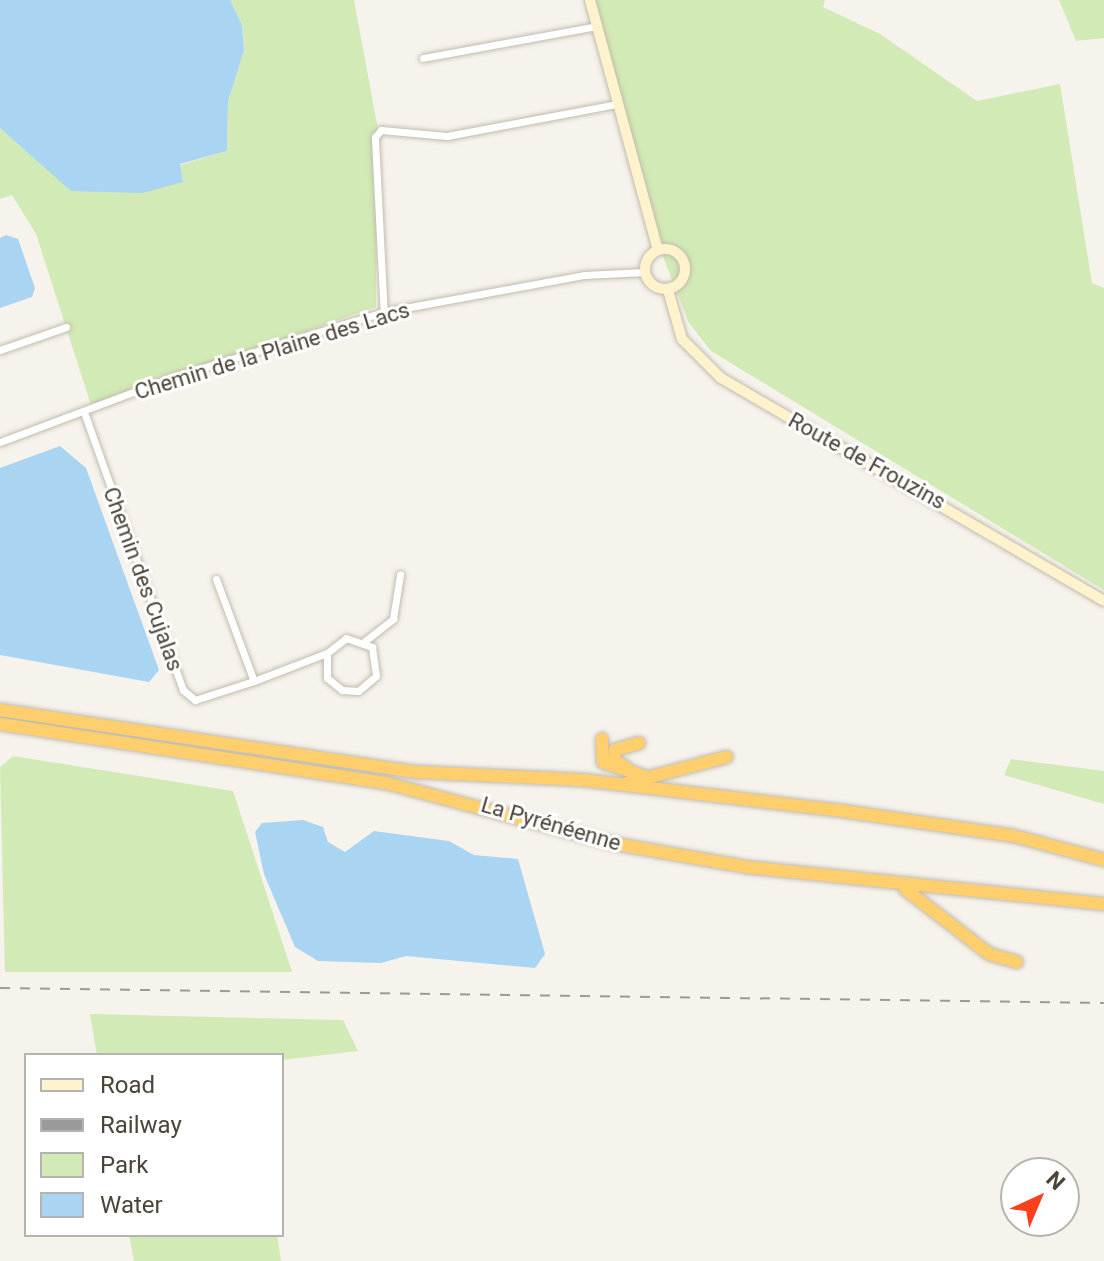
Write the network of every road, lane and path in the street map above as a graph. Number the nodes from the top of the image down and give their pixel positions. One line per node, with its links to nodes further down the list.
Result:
1 (590, 0): 2 (main road)
2 (597, 26): 3 (street); 4 (main road)
3 (423, 58)
4 (616, 104): 5 (main road); 8 (street)
5 (658, 250): 6 (main road); 7 (main road)
6 (645, 272): 7 (main road); 8 (street, Chemin de la Plaine des Lacs)
7 (668, 290): 15 (main road, Route de Frouzins)
8 (383, 315): 11 (street, Chemin de la Plaine des Lacs)
9 (66, 327): 10 (street)
10 (0, 350)
11 (84, 412): 12 (street, Chemin de la Plaine des Lacs); 18 (street, Chemin des Cujalas)
12 (0, 442)
13 (400, 575): 16 (street, Chemin des Cujalas)
14 (216, 579): 18 (street)
15 (1104, 601)
16 (365, 641): 17 (street, Chemin des Cujalas); 17 (street)
17 (327, 653): 18 (street, Chemin des Cujalas)
18 (254, 681)
19 (0, 710): 27 (highway, La Pyrénéenne)
20 (0, 724): 30 (highway, La Pyrénéenne)
21 (602, 739): 25 (highway)
22 (639, 743): 25 (highway)
23 (727, 757): 24 (highway)
24 (673, 767): 25 (highway); 26 (highway)
25 (627, 768): 26 (highway)
26 (646, 776): 27 (highway); 28 (highway)
27 (622, 784): 28 (highway, La Pyrénéenne)
28 (679, 791): 29 (highway, La Pyrénéenne)
29 (1104, 860)
30 (898, 885): 31 (highway, La Pyrénéenne); 32 (highway)
31 (1104, 904)
32 (1017, 962)

